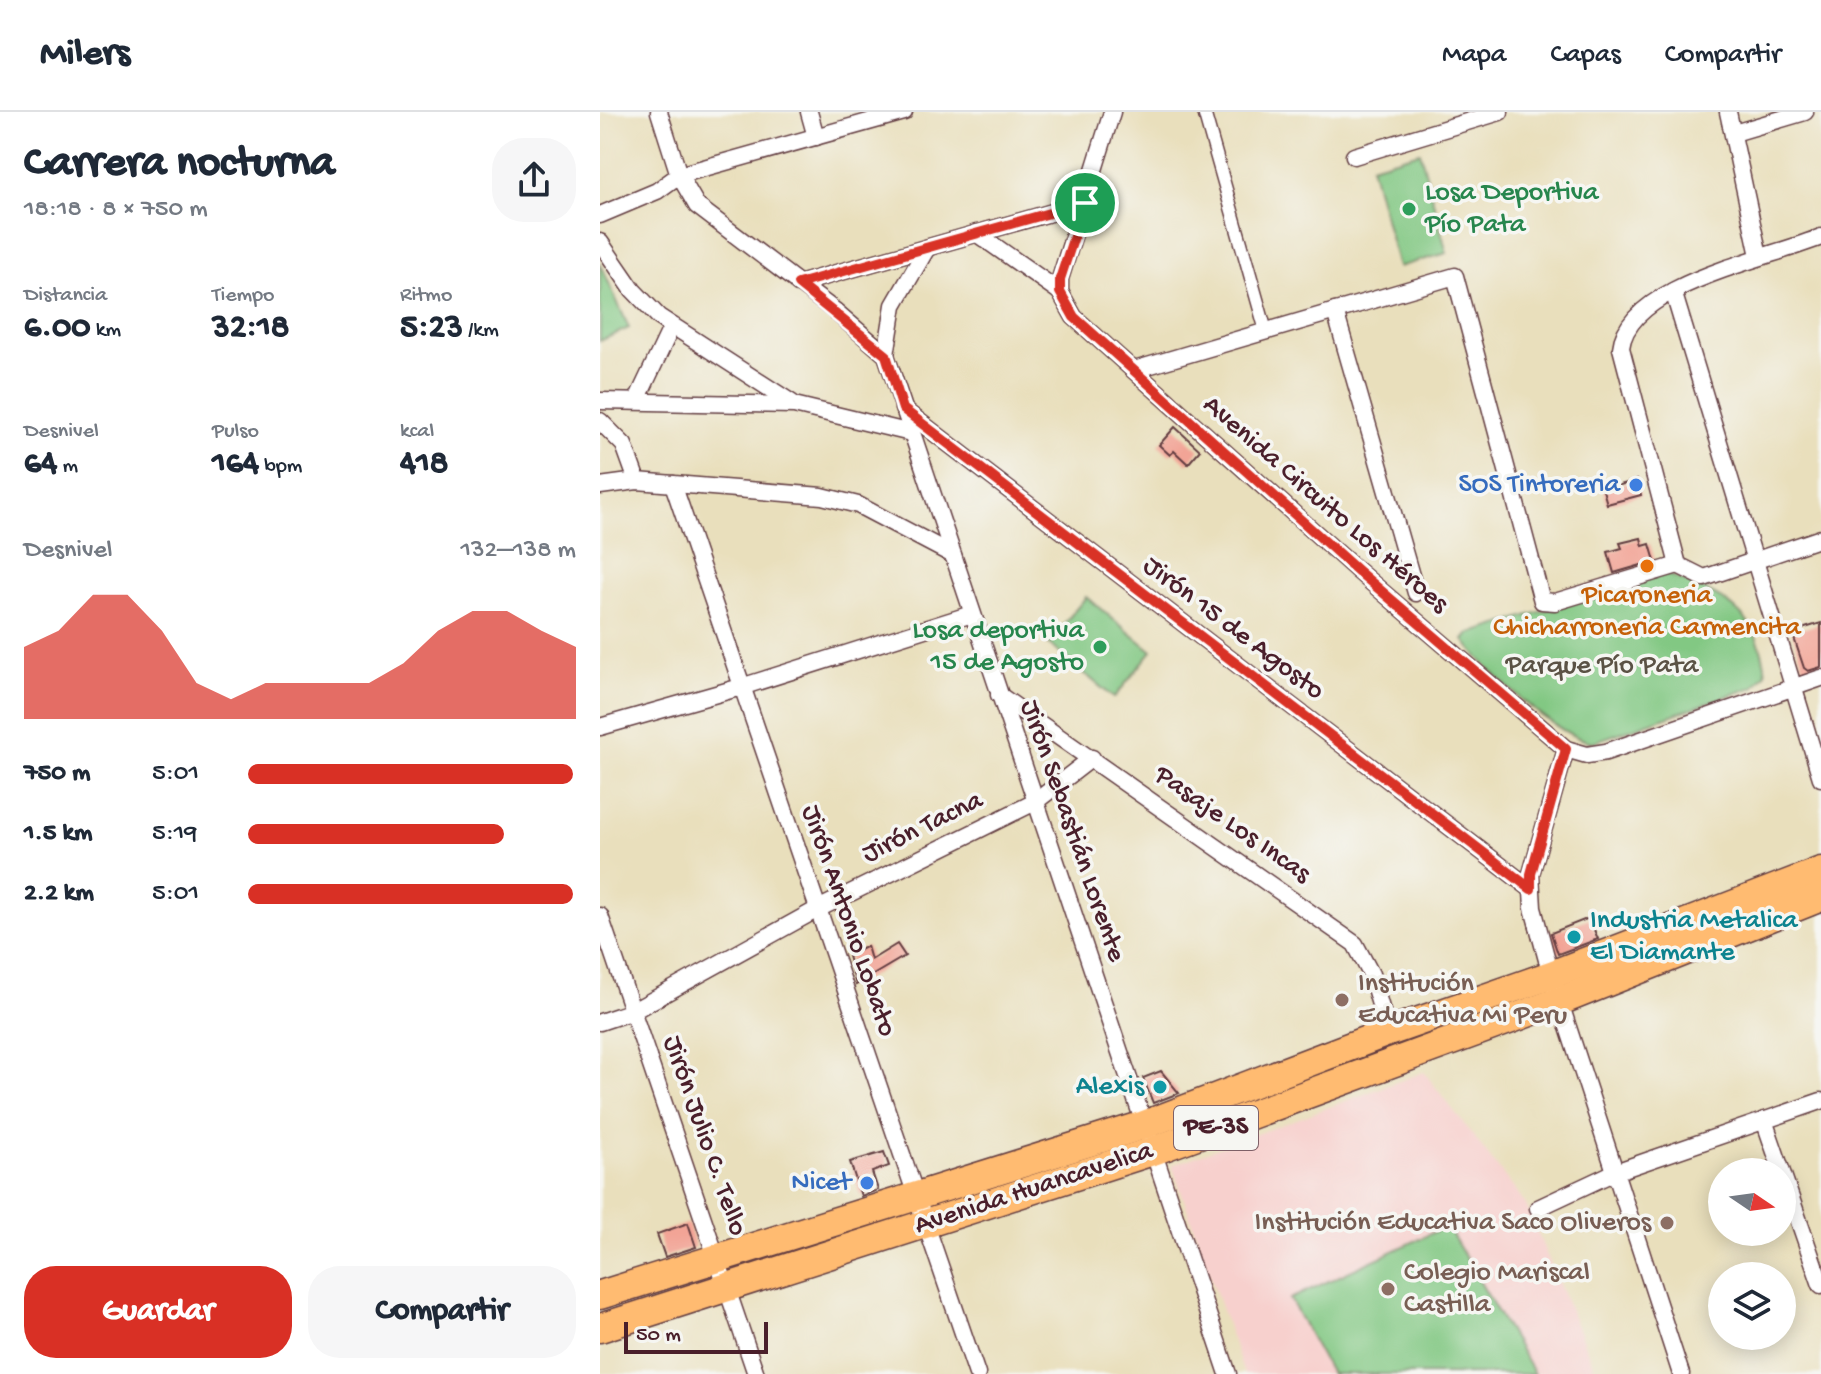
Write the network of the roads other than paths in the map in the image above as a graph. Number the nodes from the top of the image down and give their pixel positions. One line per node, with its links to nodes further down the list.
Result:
1 (659, 112): 12 (street)
2 (809, 112): 10 (street)
3 (904, 112): 10 (street)
4 (1112, 112): 13 (street)
5 (1204, 112): 25 (street)
6 (1500, 112): 11 (street)
7 (1728, 112): 9 (street)
8 (1805, 112): 9 (street)
9 (1734, 133): 19 (street)
10 (816, 137): 12 (street)
11 (1354, 156)
12 (679, 175): 14 (street); 20 (street)
13 (1085, 203): 15 (street); 22 (street)
14 (600, 215)
15 (976, 233): 18 (street); 22 (street)
16 (1821, 237): 19 (street)
17 (600, 242): 24 (street)
18 (927, 248): 20 (street); 26 (street)
19 (1759, 256): 21 (street)
20 (798, 284): 26 (street)
21 (1673, 291): 39 (street); 40 (street)
22 (1060, 292): 27 (street, Avenida Circuito Los Héroes)
23 (1335, 311): 25 (street); 40 (street); 41 (street)
24 (672, 326): 28 (street); 30 (street)
25 (1266, 331): 27 (street)
26 (886, 355): 31 (street, Jirón Sebastián Lorente)
27 (1134, 370): 48 (street, Avenida Circuito Los Héroes)
28 (637, 400): 29 (street); 30 (street)
29 (600, 401)
30 (794, 405): 33 (street)
31 (903, 409): 33 (street, Jirón Sebastián Lorente); 53 (street, Jirón 15 de Agosto)
32 (600, 421): 34 (street)
33 (911, 433): 38 (street, Jirón Sebastián Lorente)
34 (637, 481): 35 (street); 36 (street)
35 (673, 484): 38 (street); 44 (street, Jirón Antonio Lobato)
36 (600, 486)
37 (1821, 538): 39 (street)
38 (953, 555): 42 (street, Jirón Sebastián Lorente)
39 (1755, 561): 40 (street); 45 (street)
40 (1678, 565)
41 (1416, 593)
42 (972, 614): 44 (street); 46 (street, Jirón Sebastián Lorente)
43 (1821, 678): 45 (street)
44 (741, 687): 47 (street); 55 (street, Jirón Antonio Lobato)
45 (1791, 687): 48 (street); 50 (street)
46 (999, 695): 49 (street, Pasaje Los Incas); 51 (street, Jirón Sebastián Lorente)
47 (600, 727)
48 (1566, 749): 53 (street)
49 (1092, 758): 51 (street, Jirón Tacna); 60 (street, Pasaje Los Incas)
50 (1821, 778)
51 (1035, 802): 55 (street, Jirón Tacna); 63 (street, Jirón Sebastián Lorente)
52 (1821, 871): 57 (highway, Avenida Huancavelica / PE-3S)
53 (1531, 889): 57 (street)
54 (1821, 897): 57 (highway, Avenida Huancavelica / PE-3S)
55 (816, 910): 58 (street, Jirón Tacna); 65 (street, Jirón Antonio Lobato)
56 (600, 916): 58 (street, Jirón Julio C. Tello)
57 (1555, 988): 60 (highway, Avenida Huancavelica / PE-3S); 63 (highway, Avenida Huancavelica / PE-3S); 64 (street)
58 (633, 1011): 59 (street, Jirón Tacna); 68 (street, Jirón Julio C. Tello)
59 (600, 1022)
60 (1388, 1032): 63 (highway, Avenida Huancavelica / PE-3S)
61 (1821, 1101): 62 (street)
62 (1764, 1120): 64 (street); 69 (street)
63 (1148, 1138): 65 (highway, Avenida Huancavelica / PE-3S); 67 (highway, Avenida Huancavelica / PE-3S); 75 (street, Jirón Sebastián Lorente)
64 (1615, 1172): 66 (street); 76 (street)
65 (915, 1197): 67 (street, Jirón Antonio Lobato); 68 (highway, Avenida Huancavelica / PE-3S)
66 (1538, 1208)
67 (924, 1224): 70 (highway, Avenida Huancavelica / PE-3S); 74 (street, Jirón Antonio Lobato)
68 (718, 1258): 70 (street, Jirón Julio C. Tello); 71 (highway, Avenida Huancavelica / PE-3S)
69 (1821, 1285)
70 (728, 1287): 72 (highway, Avenida Huancavelica / PE-3S); 73 (street, Jirón Julio C. Tello)
71 (600, 1295)
72 (600, 1328)
73 (756, 1374)
74 (977, 1374)
75 (1228, 1374)
76 (1681, 1374)

